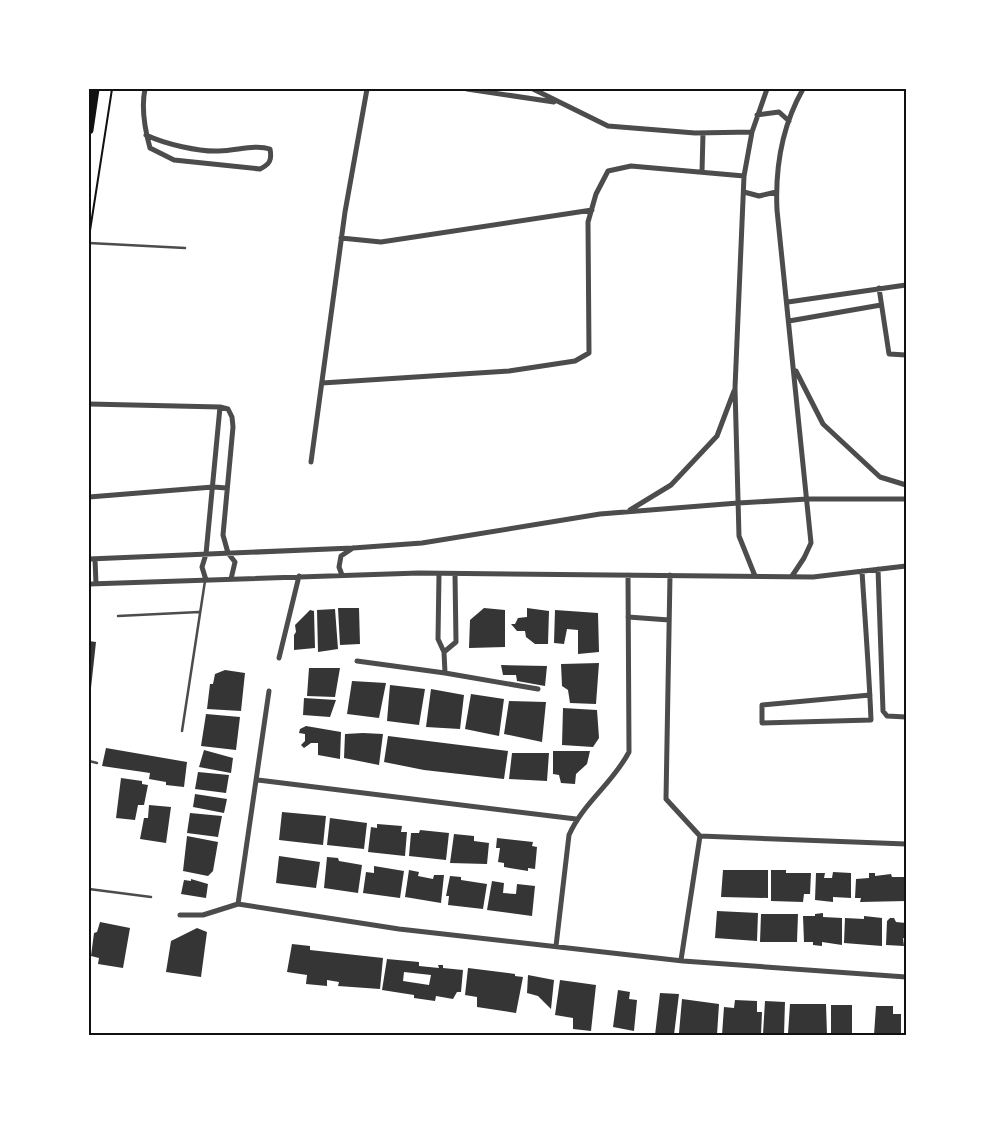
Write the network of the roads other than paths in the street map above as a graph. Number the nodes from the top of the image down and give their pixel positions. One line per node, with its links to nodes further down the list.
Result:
1 (95, 89): 12 (main road)
2 (145, 89): 15 (street)
3 (368, 89): 21 (street)
4 (467, 89): 8 (street)
5 (533, 89): 9 (street)
6 (767, 89): 10 (street)
7 (803, 89): 11 (street)
8 (501, 91): 9 (street)
9 (559, 102): 14 (street)
10 (757, 115): 11 (street); 13 (street)
11 (789, 121): 19 (street)
12 (89, 130)
13 (752, 132): 14 (street); 17 (street)
14 (703, 133): 16 (street)
15 (146, 135): 15 (street)
16 (702, 172): 17 (street); 20 (street)
17 (744, 176): 18 (street)
18 (744, 192): 19 (street); 32 (street)
19 (776, 192): 26 (street)
20 (592, 210): 21 (street); 31 (street)
21 (341, 238): 31 (street)
22 (89, 242): 23 (lane)
23 (185, 248)
24 (906, 285): 25 (street)
25 (878, 288): 26 (street); 27 (street)
26 (788, 302): 28 (street)
27 (881, 305): 28 (street); 29 (street)
28 (790, 321): 30 (street)
29 (906, 355)
30 (794, 367): 36 (street); 40 (street)
31 (322, 382): 35 (street)
32 (735, 388): 42 (street); 43 (street)
33 (89, 404): 34 (street)
34 (220, 407): 37 (street); 38 (street)
35 (311, 462)
36 (906, 485)
37 (213, 487): 38 (street); 39 (street); 46 (street)
38 (227, 488): 45 (street)
39 (89, 497)
40 (808, 499): 41 (street); 42 (street); 58 (street)
41 (906, 499)
42 (738, 503): 43 (street); 57 (street)
43 (627, 512): 44 (street)
44 (353, 548): 45 (street); 53 (street)
45 (228, 553): 46 (street); 59 (street)
46 (206, 554): 47 (street); 60 (street)
47 (92, 559): 62 (street)
48 (906, 566): 49 (street)
49 (878, 569): 50 (street); 74 (street)
50 (862, 571): 58 (street); 73 (street)
51 (440, 574): 52 (street); 53 (street); 67 (street)
52 (455, 574): 54 (street); 67 (street)
53 (342, 575): 56 (street)
54 (628, 575): 55 (street); 65 (street)
55 (670, 575): 57 (street); 66 (street)
56 (299, 576): 59 (street); 68 (street)
57 (755, 576): 58 (street)
58 (792, 576)
59 (231, 579): 60 (street)
60 (206, 580): 62 (street); 63 (lane)
61 (89, 584): 62 (street)
62 (96, 584)
63 (199, 612): 64 (lane); 75 (lane)
64 (118, 616)
65 (628, 617): 66 (street); 79 (street)
66 (669, 620): 80 (street)
67 (444, 652): 70 (street)
68 (280, 658)
69 (357, 661): 70 (street)
70 (445, 673): 71 (street)
71 (538, 689)
72 (269, 691): 78 (street)
73 (870, 695): 73 (street)
74 (906, 717)
75 (182, 731)
76 (89, 761): 77 (lane)
77 (97, 763)
78 (258, 780): 79 (street); 84 (street)
79 (576, 819): 86 (street)
80 (700, 836): 81 (street); 87 (street)
81 (906, 844)
82 (89, 889): 83 (lane)
83 (151, 897)
84 (238, 904): 85 (street); 86 (street)
85 (180, 915)
86 (556, 946): 87 (street)
87 (681, 960): 88 (street)
88 (906, 977)

